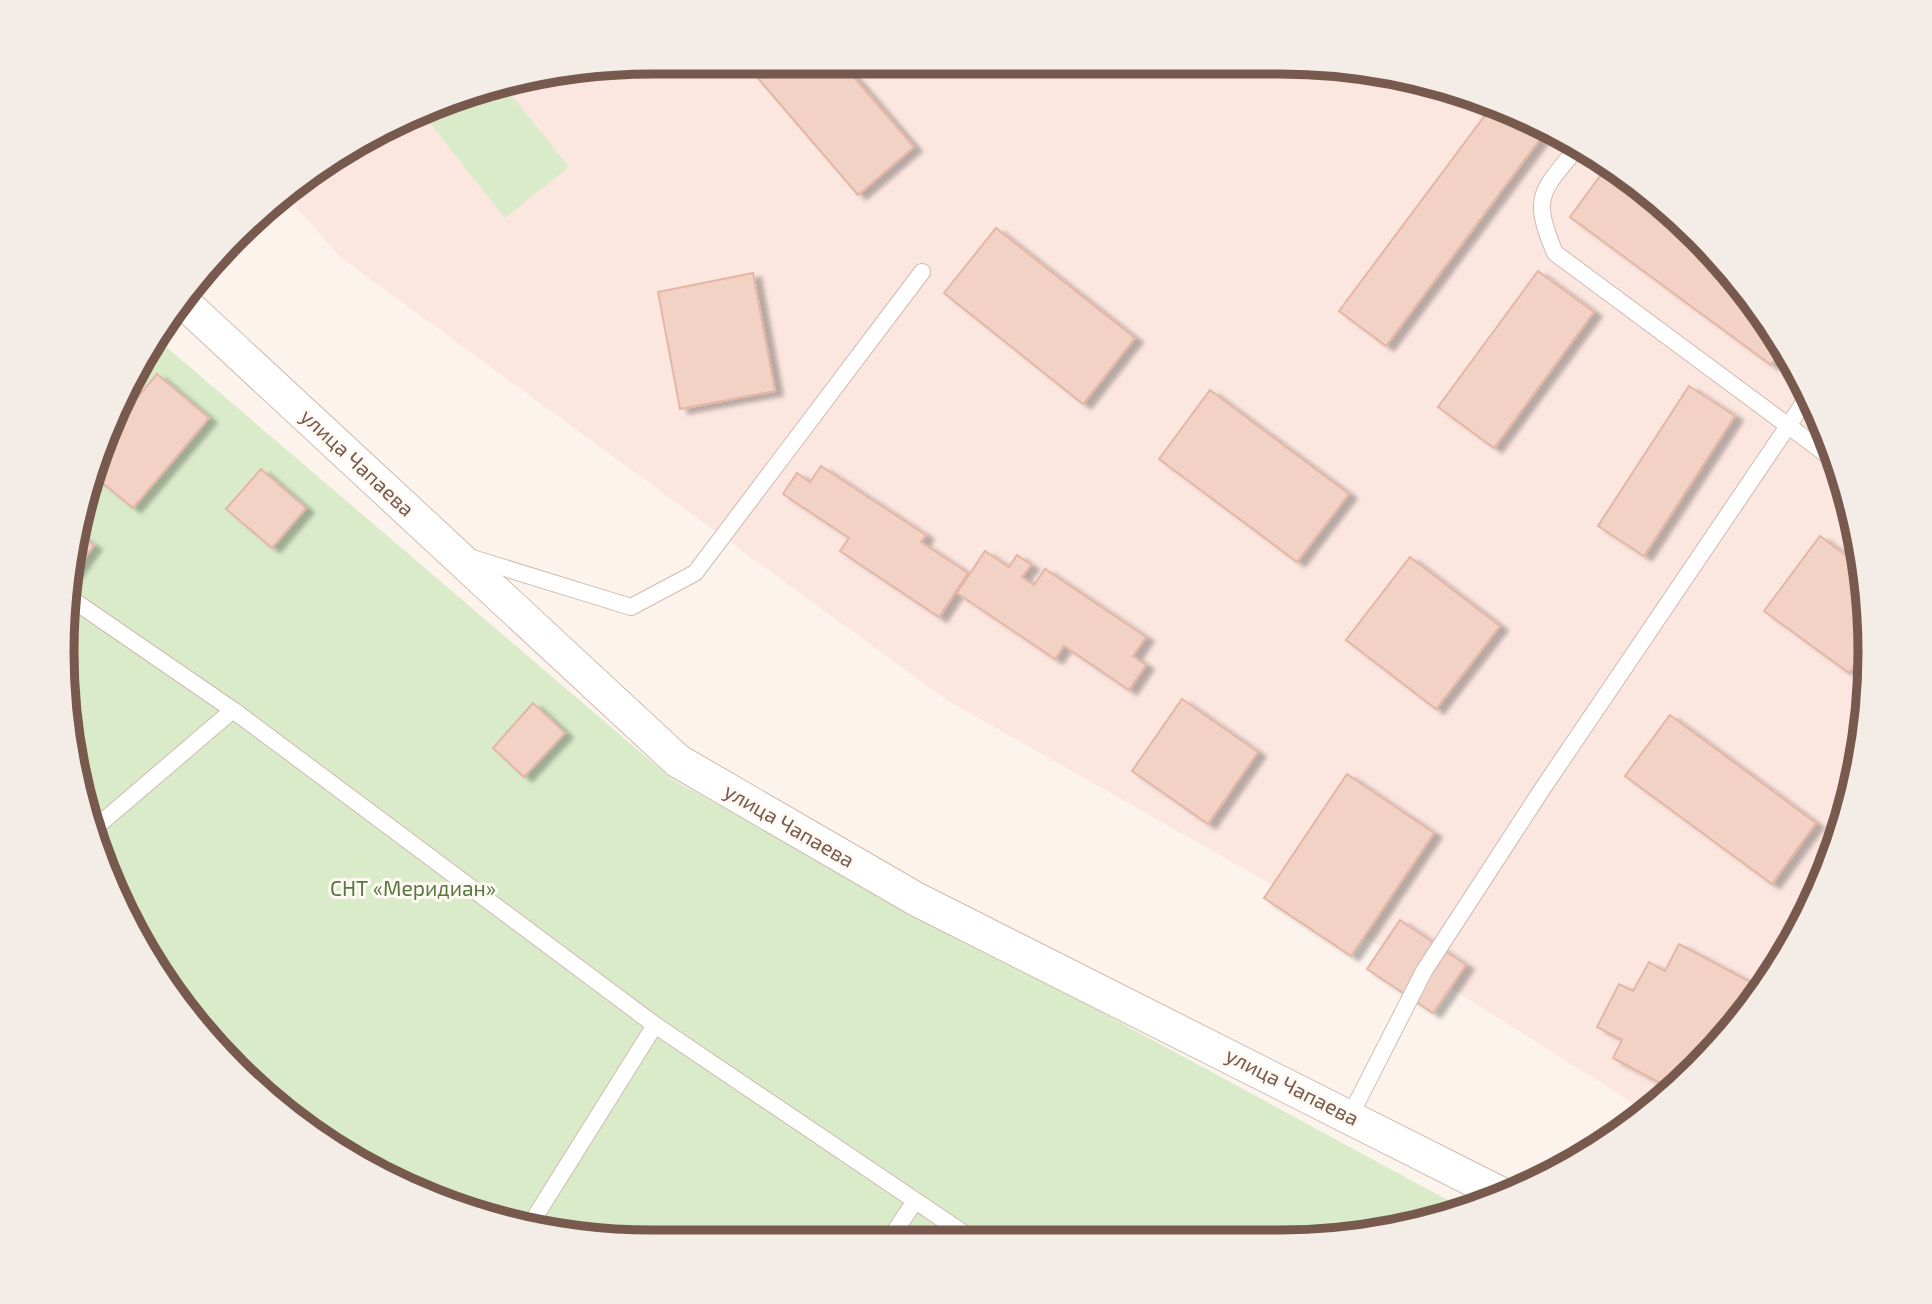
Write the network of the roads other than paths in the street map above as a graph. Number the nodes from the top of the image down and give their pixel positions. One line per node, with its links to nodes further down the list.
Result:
1 (1573, 153): 5 (lane)
2 (922, 272): 7 (lane)
3 (188, 307): 7 (street, улица Чапаева)
4 (1803, 406): 5 (lane)
5 (1789, 427): 6 (lane); 12 (lane)
6 (1822, 451)
7 (453, 552): 12 (street, улица Чапаева)
8 (76, 602): 9 (lane)
9 (233, 710): 10 (lane); 11 (lane)
10 (100, 824)
11 (655, 1025): 14 (lane); 15 (lane)
12 (1350, 1116): 13 (street, улица Чапаева)
13 (1492, 1189)
14 (915, 1200): 16 (lane); 17 (lane)
15 (534, 1218)
16 (895, 1230)
17 (959, 1230)

